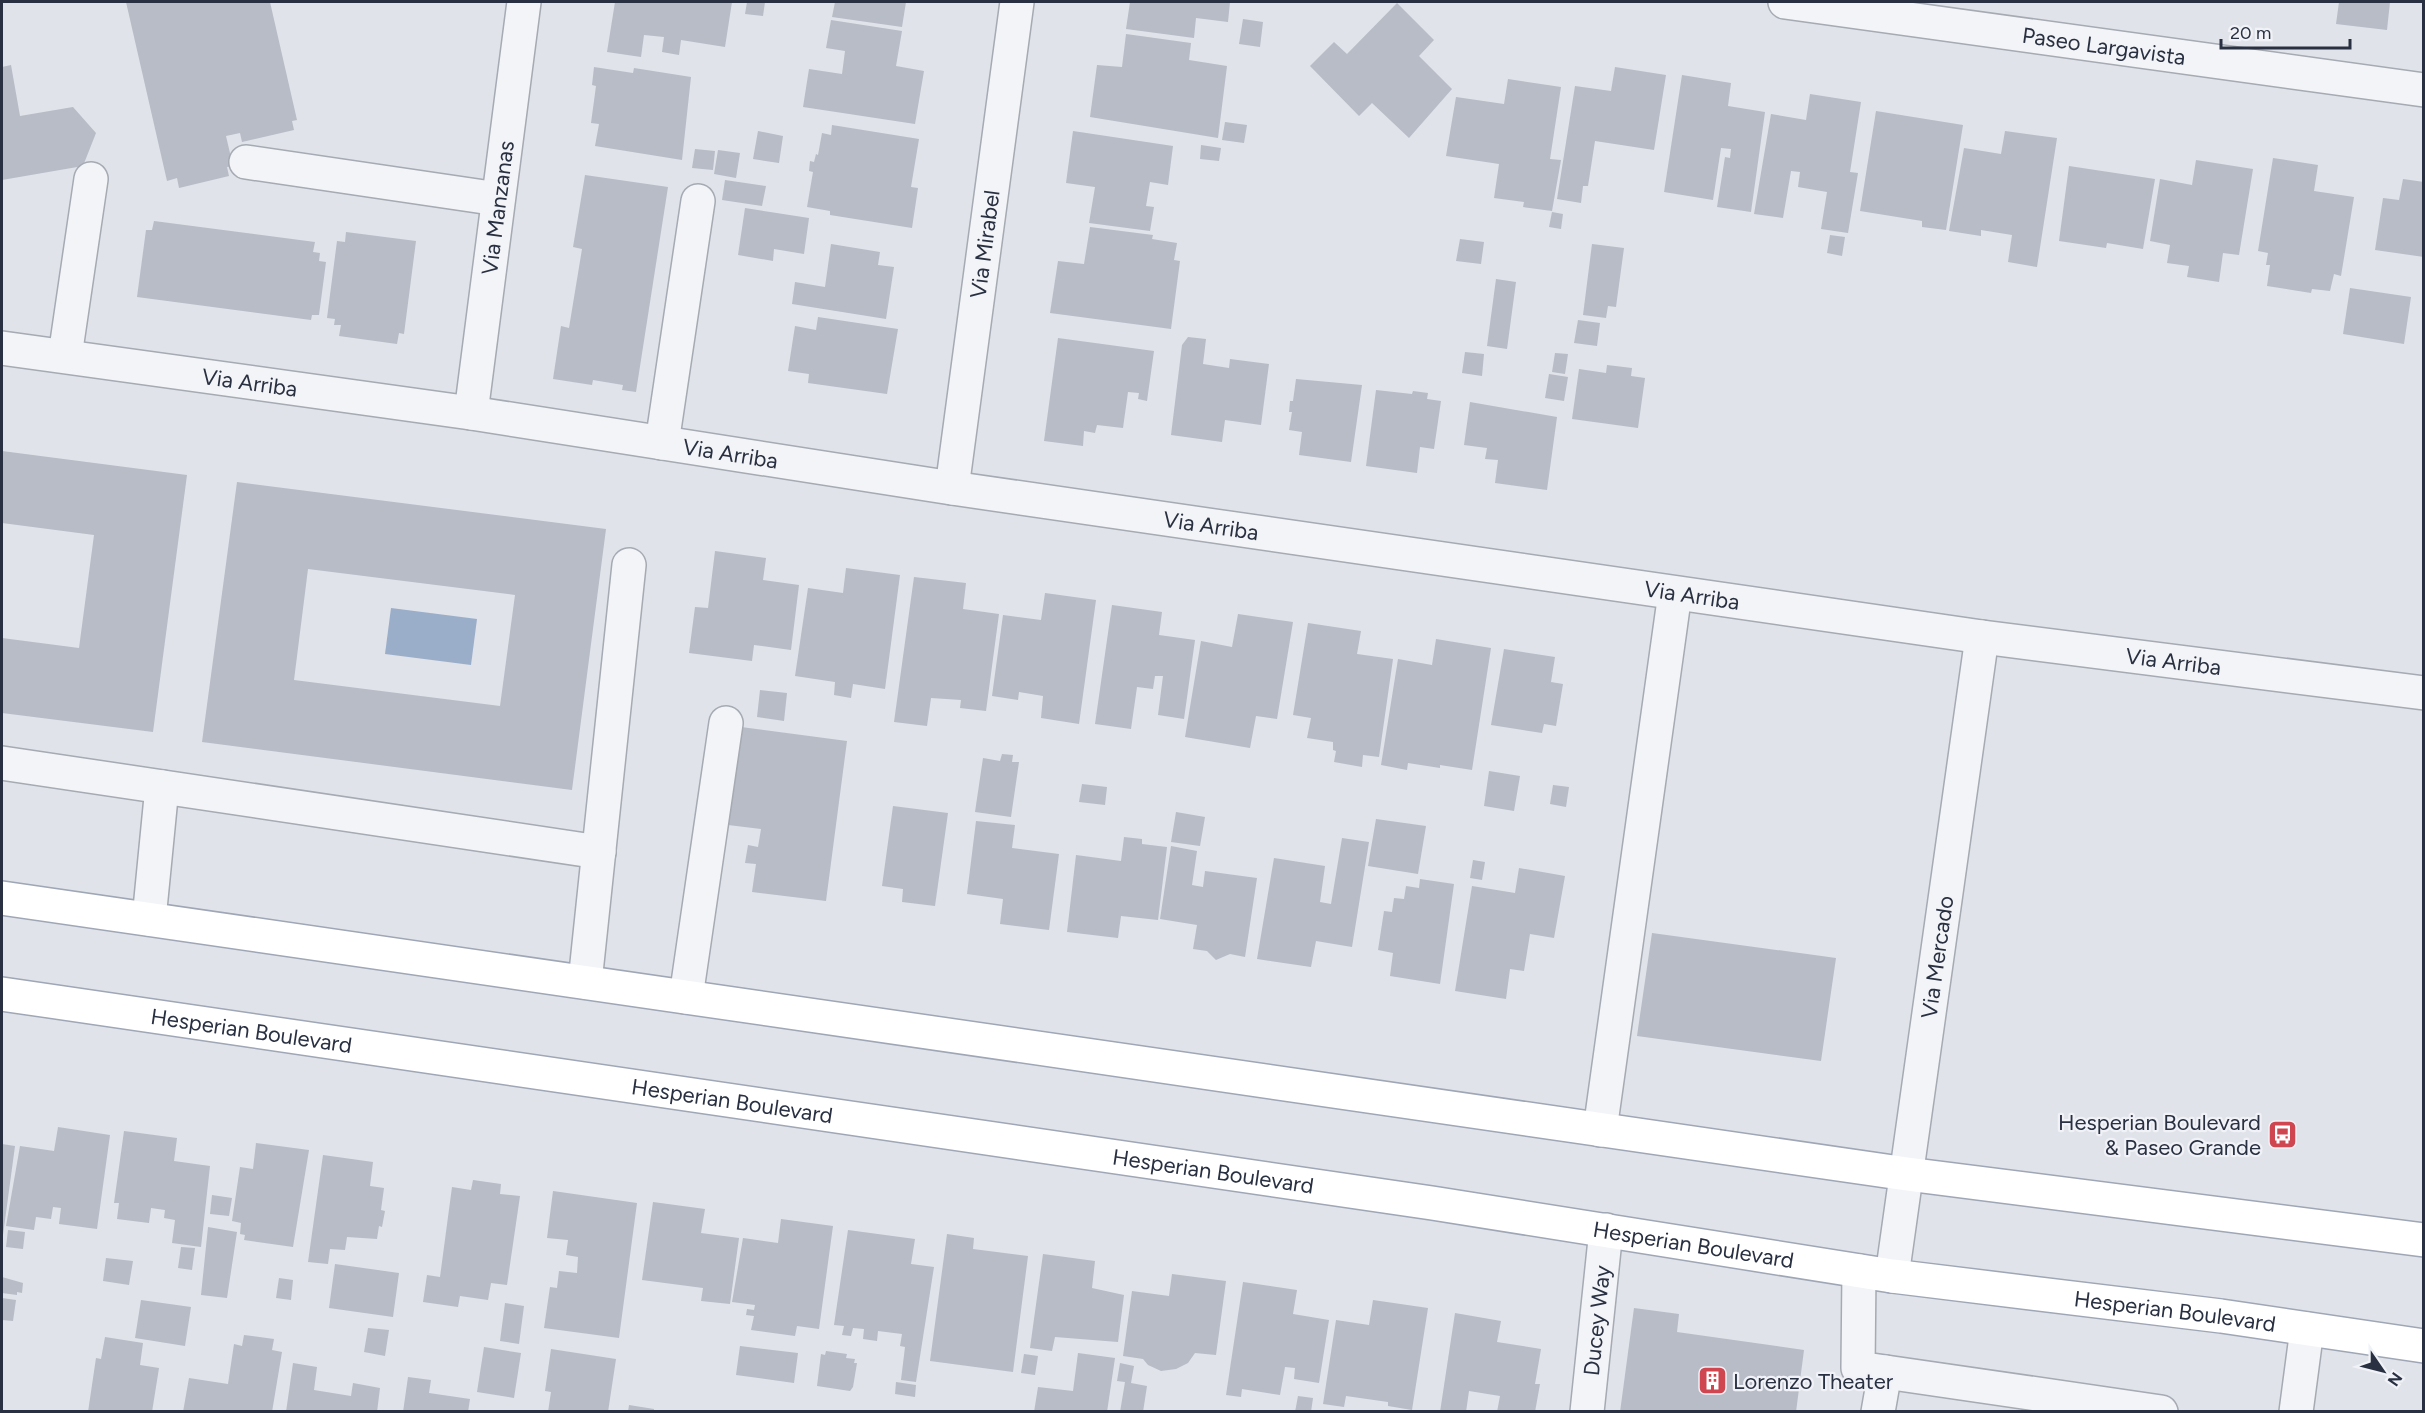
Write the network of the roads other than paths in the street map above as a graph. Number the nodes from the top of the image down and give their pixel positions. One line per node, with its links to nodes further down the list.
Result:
1 (524, 2): 7 (street, Via Manzanas)
2 (1017, 2): 13 (street, Via Mirabel)
3 (1785, 2): 4 (street, Paseo Largavista)
4 (2424, 90)
5 (246, 162): 7 (street)
6 (92, 179): 10 (street)
7 (498, 199): 11 (street, Via Manzanas)
8 (698, 201): 12 (street)
9 (2, 348): 10 (street, Via Arriba)
10 (65, 356): 11 (street, Via Arriba)
11 (471, 412): 12 (street, Via Arriba)
12 (662, 443): 13 (street, Via Arriba)
13 (952, 488): 15 (street, Via Arriba)
14 (629, 565): 21 (street)
15 (1676, 593): 16 (street, Via Arriba); 27 (street)
16 (1982, 637): 17 (street, Via Arriba); 28 (street, Via Mercado)
17 (2424, 693)
18 (726, 723): 26 (street)
19 (2, 763): 20 (street)
20 (162, 787): 21 (street); 23 (street)
21 (598, 852): 24 (street)
22 (2, 898): 23 (main road)
23 (149, 919): 24 (main road)
24 (585, 982): 26 (main road)
25 (2, 994): 29 (main road, Hesperian Boulevard)
26 (686, 997): 27 (main road)
27 (1600, 1130): 28 (main road)
28 (1906, 1174): 30 (main road); 32 (street, Via Mercado)
29 (1606, 1230): 31 (main road, Hesperian Boulevard); 37 (street, Ducey Way)
30 (2424, 1240)
31 (1859, 1270): 32 (main road, Hesperian Boulevard); 35 (street)
32 (1892, 1276): 33 (main road, Hesperian Boulevard)
33 (2307, 1329): 34 (main road, Hesperian Boulevard); 40 (street)
34 (2424, 1346)
35 (1885, 1372): 36 (street); 38 (street)
36 (1971, 1398): 39 (street)
37 (1587, 1412)
38 (1878, 1412)
39 (2161, 1412)
40 (2296, 1412)

